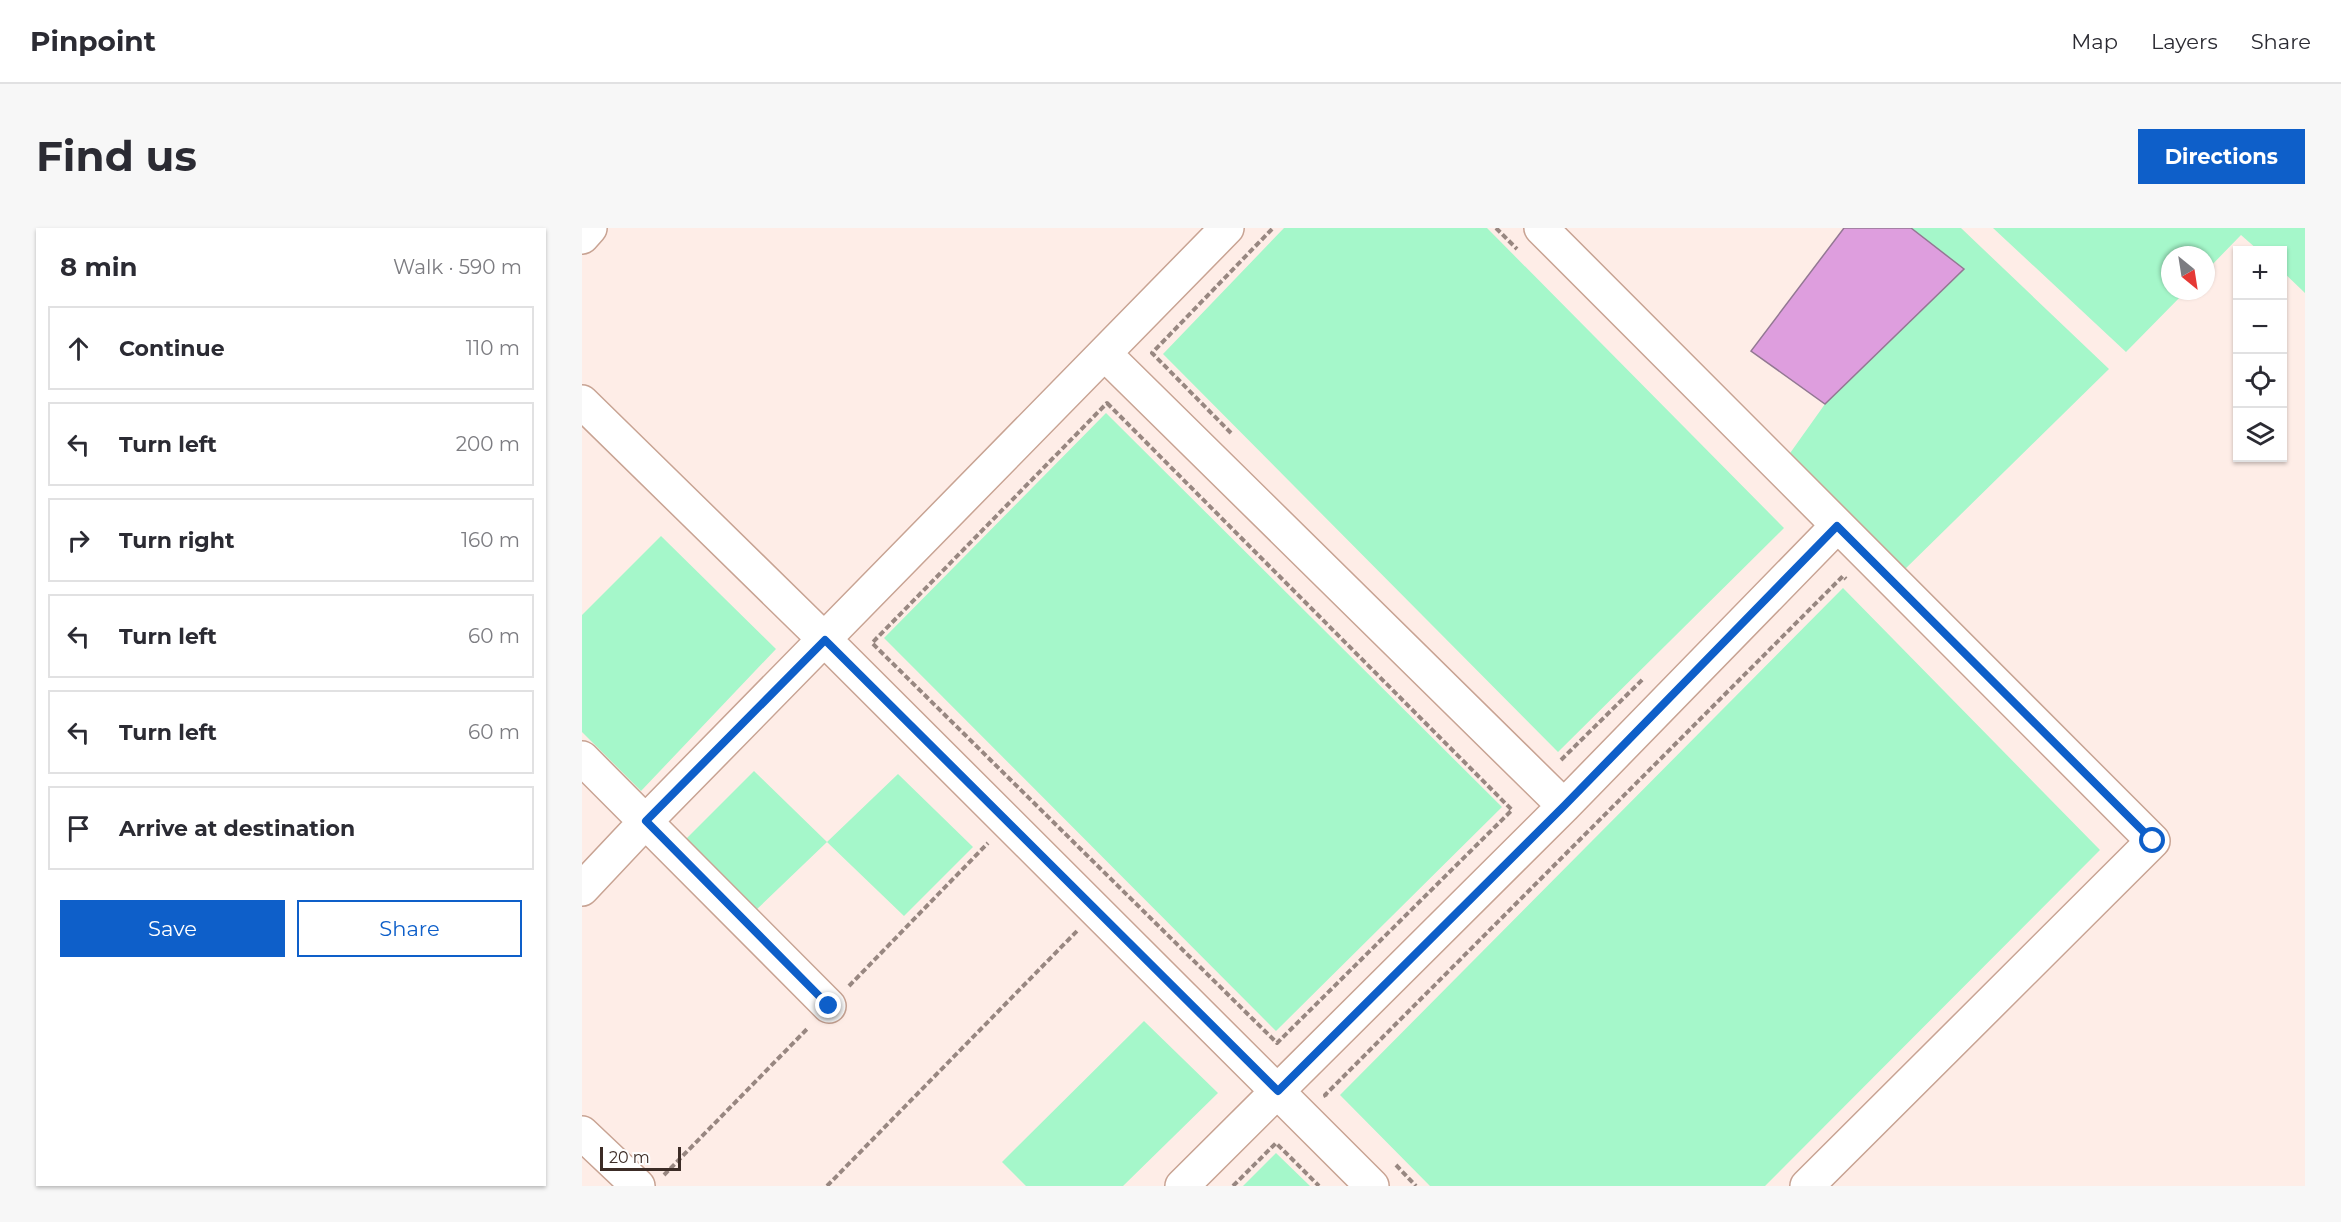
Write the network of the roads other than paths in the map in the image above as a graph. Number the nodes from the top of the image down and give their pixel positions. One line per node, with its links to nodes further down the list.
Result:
1 (590, 228): 4 (street)
2 (1227, 228): 5 (street)
3 (1541, 228): 7 (street)
4 (582, 237)
5 (1105, 354): 8 (street); 10 (street)
6 (582, 402): 8 (street)
7 (1837, 526): 10 (street); 19 (street)
8 (825, 640): 11 (street); 14 (street)
9 (582, 758): 11 (street)
10 (1564, 806): 14 (street)
11 (646, 821): 12 (street); 13 (street)
12 (582, 889)
13 (829, 1006)
14 (1278, 1091): 16 (street); 18 (street)
15 (582, 1133): 17 (street)
16 (1382, 1174)
17 (638, 1186)
18 (1182, 1186)
19 (1808, 1186)

